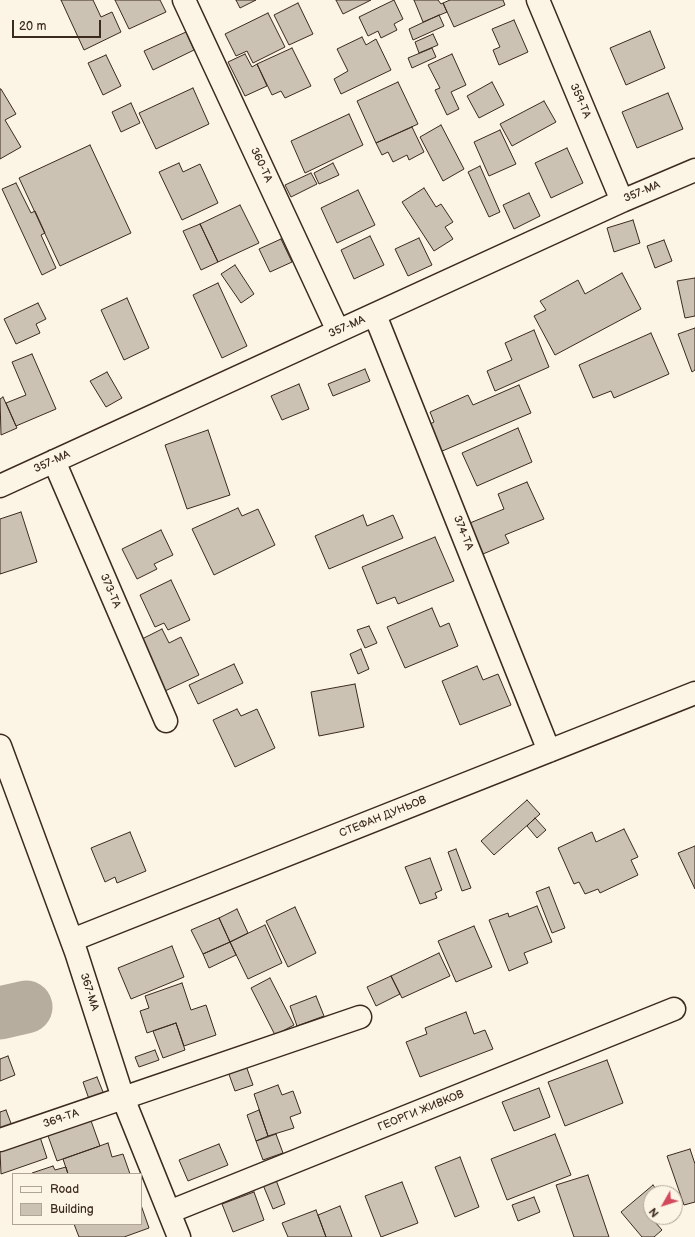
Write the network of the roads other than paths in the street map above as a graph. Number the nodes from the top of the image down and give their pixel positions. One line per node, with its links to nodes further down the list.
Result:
1 (184, 0): 6 (street, 360-ТА)
2 (538, 0): 4 (street, 359-ТА)
3 (695, 170): 4 (street, 357-МА)
4 (622, 201): 5 (street, 357-МА)
5 (375, 314): 6 (street, 357-МА); 12 (street, 374-ТА)
6 (338, 331): 7 (street, 357-МА)
7 (54, 461): 8 (street, 357-МА); 10 (street, 373-ТА)
8 (0, 486)
9 (695, 693): 12 (street, СТЕФАН ДУНЬОВ)
10 (166, 721)
11 (0, 746): 13 (street, 367-МА)
12 (550, 751): 13 (street, СТЕФАН ДУНЬОВ)
13 (74, 946): 16 (street, 367-МА)
14 (674, 1009): 18 (street, ГЕОРГИ ЖИВКОВ)
15 (360, 1016): 16 (street)
16 (123, 1098): 17 (street, 369-ТА); 18 (street, 367-МА)
17 (0, 1140)
18 (169, 1212): 19 (street, 367-МА)
19 (179, 1237)

